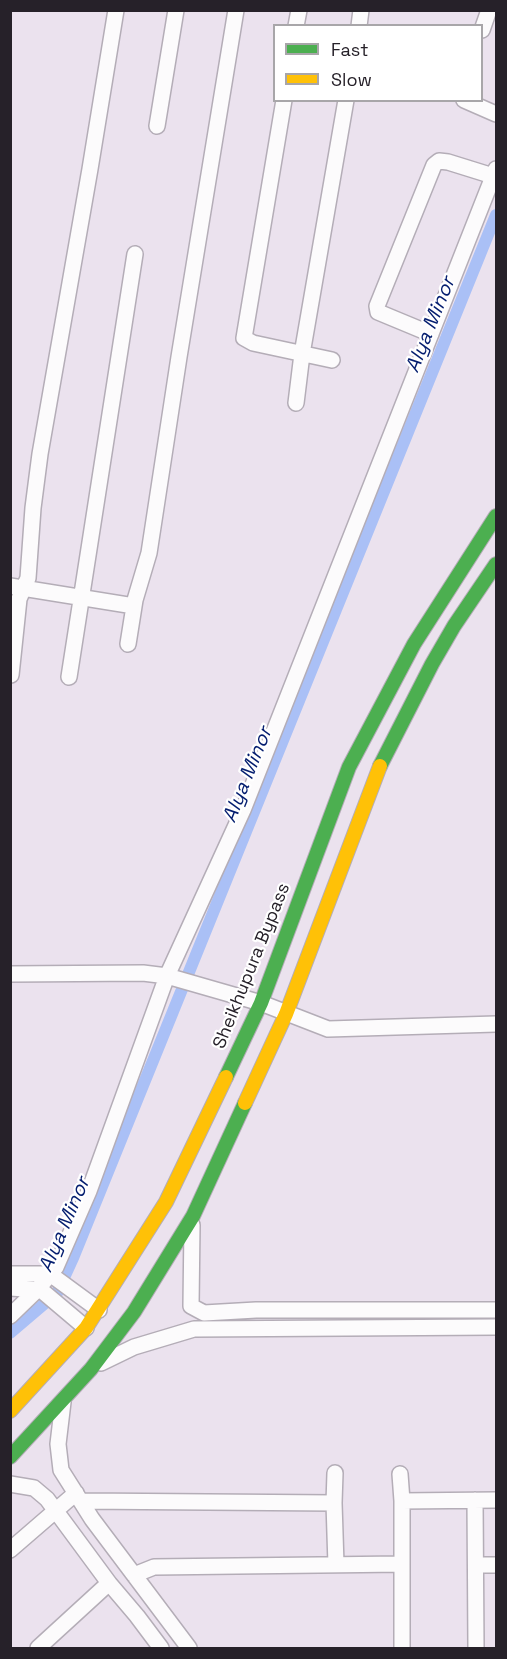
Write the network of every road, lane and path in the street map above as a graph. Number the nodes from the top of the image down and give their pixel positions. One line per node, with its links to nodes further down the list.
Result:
1 (116, 10): 19 (street)
2 (176, 10): 10 (street)
3 (236, 10): 21 (street)
4 (489, 10): 5 (street)
5 (483, 27)
6 (284, 102): 14 (street)
7 (346, 102): 14 (street)
8 (469, 102): 9 (street)
9 (496, 114)
10 (157, 126)
11 (495, 172): 13 (street); 13 (street)
12 (135, 254): 20 (street)
13 (431, 334): 26 (street)
14 (302, 354): 15 (street); 16 (street)
15 (332, 360)
16 (296, 402)
17 (496, 516): 27 (highway, Sheikhupura Bypass)
18 (496, 564): 28 (highway)
19 (17, 587): 20 (street); 23 (street)
20 (81, 598): 21 (street); 24 (street)
21 (134, 606): 22 (street)
22 (128, 644)
23 (11, 675)
24 (69, 677)
25 (10, 974): 26 (street)
26 (167, 976): 27 (street); 32 (street)
27 (261, 1003): 28 (street); 35 (highway, Sheikhupura Bypass)
28 (286, 1014): 29 (street); 30 (highway)
29 (496, 1024)
30 (193, 1216): 36 (street); 40 (highway)
31 (10, 1274): 32 (street)
32 (58, 1279): 34 (street); 35 (street)
33 (10, 1288): 34 (street)
34 (46, 1294): 37 (street); 38 (street)
35 (99, 1310): 38 (highway, Sheikhupura Bypass)
36 (496, 1310)
37 (10, 1316)
38 (86, 1328): 42 (highway, Sheikhupura Bypass)
39 (496, 1328): 40 (street)
40 (91, 1369): 41 (highway)
41 (63, 1399): 43 (highway); 47 (street)
42 (10, 1411)
43 (10, 1457)
44 (335, 1473): 51 (street)
45 (400, 1474): 50 (street)
46 (10, 1484): 52 (street)
47 (78, 1497): 51 (street); 52 (street); 58 (street)
48 (476, 1500): 49 (street); 50 (street); 56 (street)
49 (496, 1500)
50 (402, 1501): 54 (street)
51 (334, 1503): 55 (street)
52 (56, 1511): 53 (street); 59 (street)
53 (10, 1550)
54 (402, 1564): 55 (street); 63 (street)
55 (336, 1565): 58 (street)
56 (476, 1565): 57 (street); 64 (street)
57 (496, 1565)
58 (134, 1575): 62 (street)
59 (109, 1583): 60 (street); 61 (street)
60 (38, 1648)
61 (161, 1648)
62 (189, 1648)
63 (402, 1648)
64 (476, 1648)

